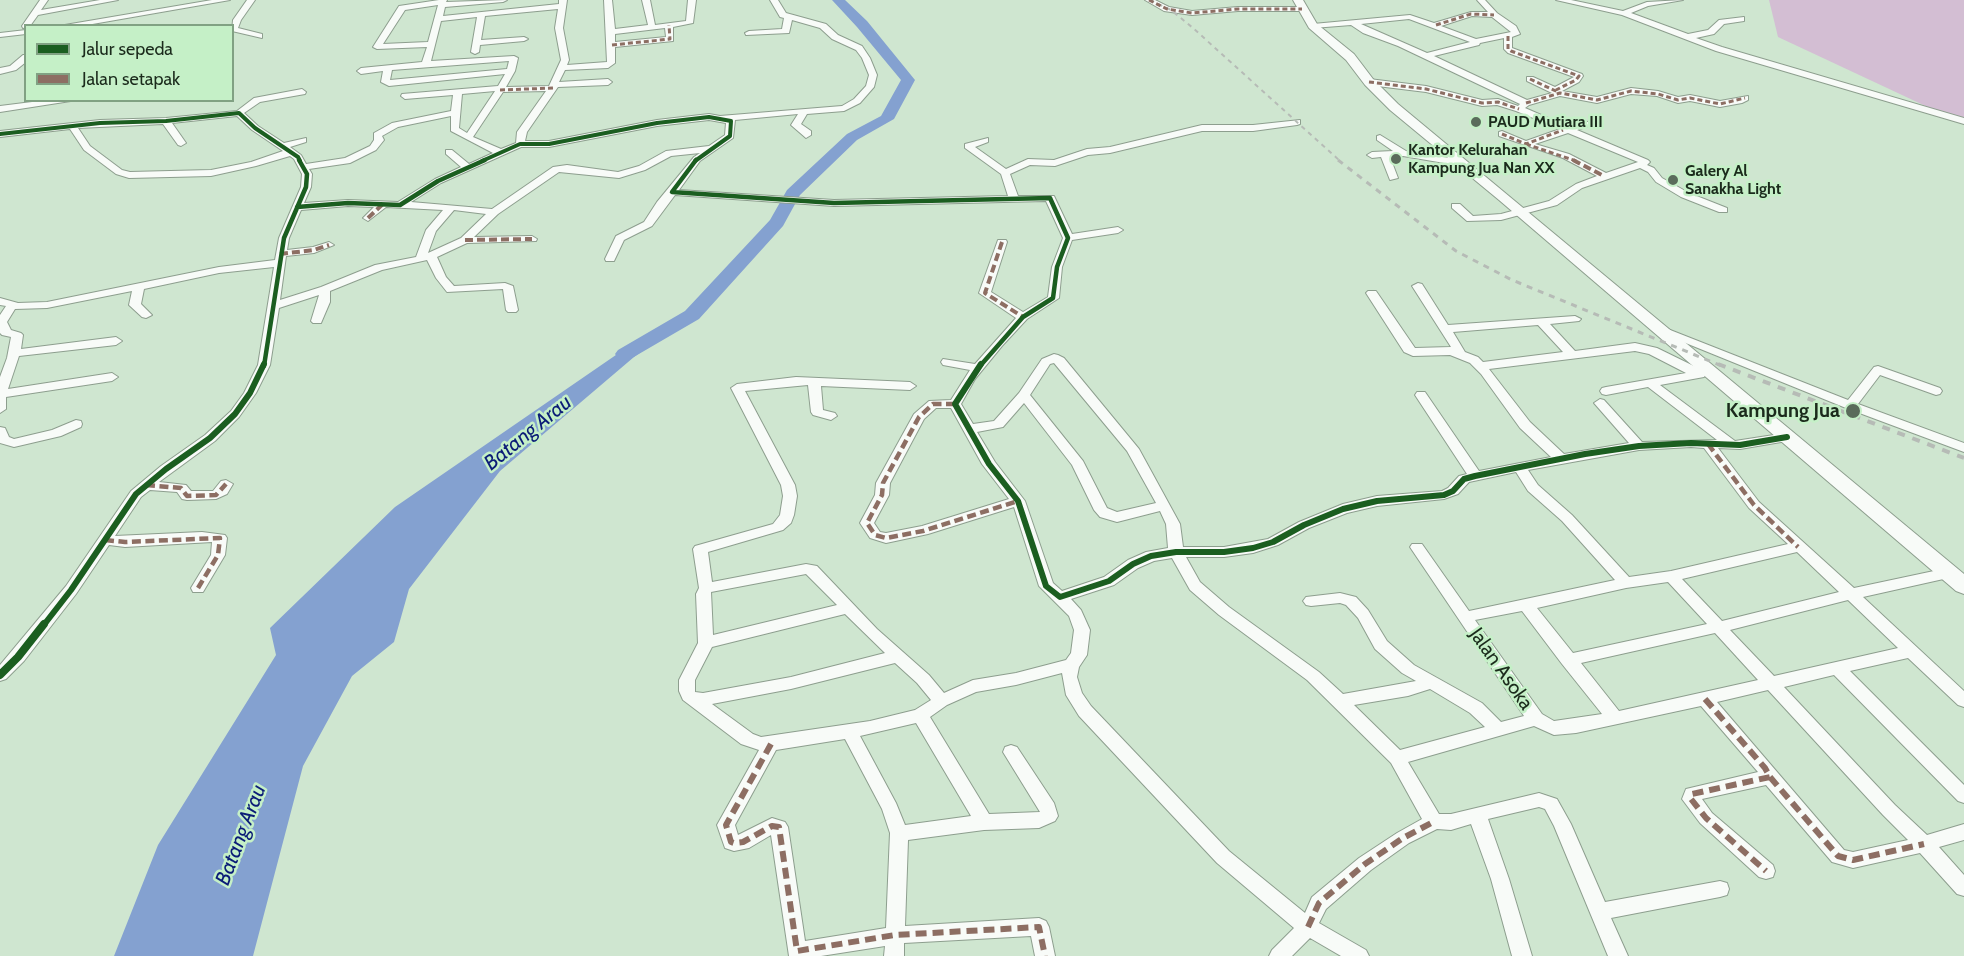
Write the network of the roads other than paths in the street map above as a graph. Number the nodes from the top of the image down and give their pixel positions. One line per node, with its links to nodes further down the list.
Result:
1 (44, 0): 21 (street)
2 (114, 0): 15 (street)
3 (220, 0): 16 (street)
4 (251, 0): 39 (street)
5 (503, 0): 17 (street)
6 (608, 0): 36 (street)
7 (646, 0): 34 (street)
8 (692, 0): 31 (street)
9 (774, 0): 25 (street)
10 (1149, 0): 20 (street)
11 (1185, 0): 20 (street)
12 (1481, 0): 23 (street)
13 (1560, 0): 22 (street)
14 (1679, 0): 22 (street)
15 (92, 2): 21 (street)
16 (184, 3): 30 (street)
17 (443, 3): 26 (street); 45 (street)
18 (562, 3): 24 (street); 52 (street)
19 (1300, 5): 20 (street); 33 (street)
20 (1186, 12)
21 (35, 13): 29 (street)
22 (1624, 13): 41 (street)
23 (1494, 15): 32 (street); 40 (street)
24 (481, 16): 26 (street); 44 (street)
25 (788, 18): 37 (street); 70 (street)
26 (438, 19): 45 (street)
27 (1741, 19): 41 (street)
28 (1354, 23): 32 (street); 33 (street); 47 (street)
29 (28, 24)
30 (74, 24)
31 (669, 25): 34 (street); 46 (street)
32 (1436, 25): 43 (street)
33 (1313, 26): 58 (street)
34 (652, 27): 36 (street)
35 (24, 29): 38 (street)
36 (612, 32): 46 (street)
37 (749, 33)
38 (0, 35)
39 (259, 36)
40 (1508, 36): 43 (street); 63 (street)
41 (1685, 37): 75 (street)
42 (524, 39): 44 (street)
43 (1475, 41): 47 (street)
44 (477, 43): 49 (street)
45 (431, 44): 50 (street)
46 (612, 45): 52 (street)
47 (1425, 56): 68 (street)
48 (24, 59): 53 (street)
49 (473, 60): 50 (street); 55 (street)
50 (426, 64): 51 (street)
51 (388, 68): 54 (street); 55 (street)
52 (562, 68): 59 (street)
53 (0, 71)
54 (361, 71)
55 (511, 71): 60 (street)
56 (1530, 79): 63 (street)
57 (608, 82): 59 (street)
58 (1369, 82): 68 (street); 97 (street)
59 (555, 86): 60 (street); 88 (street)
60 (501, 89): 61 (street); 83 (street)
61 (458, 91): 64 (street); 72 (street)
62 (302, 92): 71 (street)
63 (1558, 92): 65 (street); 68 (street)
64 (405, 96)
65 (1745, 98)
66 (50, 102): 67 (street)
67 (26, 104): 69 (street)
68 (1523, 106): 79 (street)
69 (0, 109)
70 (804, 112): 73 (street); 82 (street)
71 (239, 113): 74 (street); 90 (street)
72 (455, 113): 83 (street); 99 (street)
73 (723, 118): 88 (street); 91 (street)
74 (166, 121): 78 (street); 87 (street)
75 (1964, 121)
76 (1297, 122): 101 (street)
77 (1588, 123): 79 (street)
78 (72, 126): 80 (street); 90 (street)
79 (1563, 130): 89 (street); 98 (street)
80 (0, 134)
81 (1502, 134): 89 (street)
82 (806, 135)
83 (468, 138): 93 (street)
84 (1380, 138): 94 (street)
85 (303, 140): 90 (street)
86 (985, 140): 101 (street)
87 (181, 143)
88 (520, 144): 93 (street)
89 (1526, 144): 102 (street)
90 (288, 149): 99 (street)
91 (709, 149): 104 (street); 112 (street)
92 (449, 152): 100 (street)
93 (501, 153): 100 (street)
94 (1403, 153): 95 (street); 97 (street)
95 (1384, 154): 96 (street); 103 (street)
96 (1372, 155)
97 (1462, 163): 113 (street)
98 (1640, 165): 102 (street); 111 (street)
99 (304, 166): 109 (street)
100 (467, 168): 107 (street)
101 (1005, 173): 105 (street)
102 (1604, 176): 113 (street)
103 (1393, 178)
104 (672, 192): 105 (street); 123 (street)
105 (1014, 199): 117 (street)
106 (385, 203): 107 (street); 109 (street); 114 (street)
107 (400, 205): 110 (street)
108 (1456, 206): 113 (street)
109 (297, 207): 122 (street)
110 (451, 207): 112 (street); 121 (street)
111 (1723, 210)
112 (494, 212): 118 (street)
113 (1520, 212): 137 (street)
114 (368, 218)
115 (1118, 230): 117 (street)
116 (532, 238): 118 (street)
117 (1068, 238): 133 (street)
118 (465, 240): 121 (street)
119 (1002, 242): 133 (street)
120 (328, 245): 122 (street)
121 (425, 257): 126 (street); 131 (street)
122 (279, 258): 124 (street); 130 (street)
123 (610, 259)
124 (140, 286): 129 (street); 132 (street)
125 (1418, 286): 138 (street)
126 (325, 289): 130 (street); 135 (street)
127 (1372, 293): 140 (street)
128 (0, 301): 129 (street)
129 (13, 304): 141 (street)
130 (273, 306): 172 (street)
131 (512, 309)
132 (146, 315)
133 (1023, 317): 146 (street)
134 (1575, 319): 136 (street)
135 (316, 321)
136 (1541, 322): 138 (street); 142 (street)
137 (1656, 327): 147 (street); 157 (street)
138 (1445, 329): 140 (street)
139 (117, 341): 141 (street)
140 (1460, 353): 145 (street)
141 (14, 355): 143 (street); 153 (street)
142 (1572, 355): 145 (street); 147 (street)
143 (0, 360)
144 (947, 362): 146 (street)
145 (1481, 366): 168 (street)
146 (978, 368): 156 (street)
147 (1704, 373): 150 (street); 163 (street)
148 (112, 377): 153 (street)
149 (814, 382): 151 (street); 159 (street); 184 (street)
150 (1650, 383): 165 (street); 166 (street)
151 (910, 386)
152 (1936, 390): 157 (street)
153 (0, 394): 158 (street)
154 (1024, 395): 161 (street); 174 (street); 174 (street)
155 (1421, 395): 170 (street)
156 (955, 404): 161 (street); 173 (street)
157 (1850, 405): 167 (street)
158 (0, 409)
159 (831, 416)
160 (76, 424): 162 (street)
161 (969, 429): 173 (street)
162 (0, 431)
163 (1787, 437): 165 (street); 179 (street)
164 (1708, 444): 165 (street); 166 (street); 177 (street)
165 (1732, 445)
166 (1639, 446): 168 (street)
167 (1964, 448)
168 (1563, 460): 169 (street)
169 (1520, 468): 170 (street); 181 (street)
170 (1475, 476): 178 (street)
171 (226, 484): 172 (street)
172 (146, 485): 175 (street)
173 (1018, 501): 186 (street)
174 (1164, 505): 178 (street)
175 (105, 540): 183 (street); 198 (street)
176 (1417, 547): 190 (street, Jalan Asoka)
177 (1798, 547): 180 (street); 185 (street)
178 (1176, 552): 186 (street); 203 (street)
179 (1948, 573): 182 (street); 185 (street)
180 (1671, 576): 181 (street); 191 (street)
181 (1626, 582): 188 (street)
182 (1964, 586)
183 (198, 588)
184 (706, 588): 189 (street); 192 (street)
185 (1851, 594): 191 (street); 193 (street)
186 (1060, 597): 196 (street)
187 (1311, 601): 199 (street)
188 (1526, 605): 190 (street); 195 (street)
189 (849, 608): 192 (street); 194 (street)
190 (1466, 618): 208 (street, Jalan Asoka)
191 (1719, 627): 195 (street); 200 (street)
192 (706, 643): 202 (street)
193 (1912, 651): 197 (street); 204 (street)
194 (898, 656): 202 (street); 205 (street)
195 (1568, 660): 207 (street)
196 (1071, 665): 205 (street); 226 (street)
197 (1838, 669): 200 (street); 215 (street)
198 (0, 675)
199 (1431, 682): 203 (street); 209 (street)
200 (1772, 684): 201 (street); 221 (street)
201 (1705, 699): 207 (street); 214 (street)
202 (696, 700): 211 (street)
203 (1339, 701): 213 (street)
204 (1964, 701)
205 (941, 702): 206 (street)
206 (920, 715): 210 (street); 218 (street)
207 (1615, 718): 208 (street)
208 (1536, 719): 209 (street)
209 (1498, 730): 213 (street)
210 (849, 732): 211 (street); 220 (street)
211 (771, 744): 228 (street)
212 (1011, 752): 218 (street)
213 (1397, 758): 217 (street)
214 (1770, 777): 221 (street); 222 (street)
215 (1964, 796)
216 (1477, 814): 217 (street); 225 (street); 233 (street)
217 (1435, 821): 226 (street)
218 (984, 822): 220 (street)
219 (1964, 832): 221 (street)
220 (898, 833): 227 (street)
221 (1924, 844): 223 (street)
222 (1766, 871)
223 (1964, 888)
224 (1720, 889): 225 (street)
225 (1599, 912): 234 (street)
226 (1308, 927): 231 (street); 232 (street)
227 (895, 935): 228 (street); 229 (street); 230 (street)
228 (797, 954)
229 (894, 956)
230 (1045, 956)
231 (1279, 956)
232 (1359, 956)
233 (1522, 956)
234 (1618, 956)

